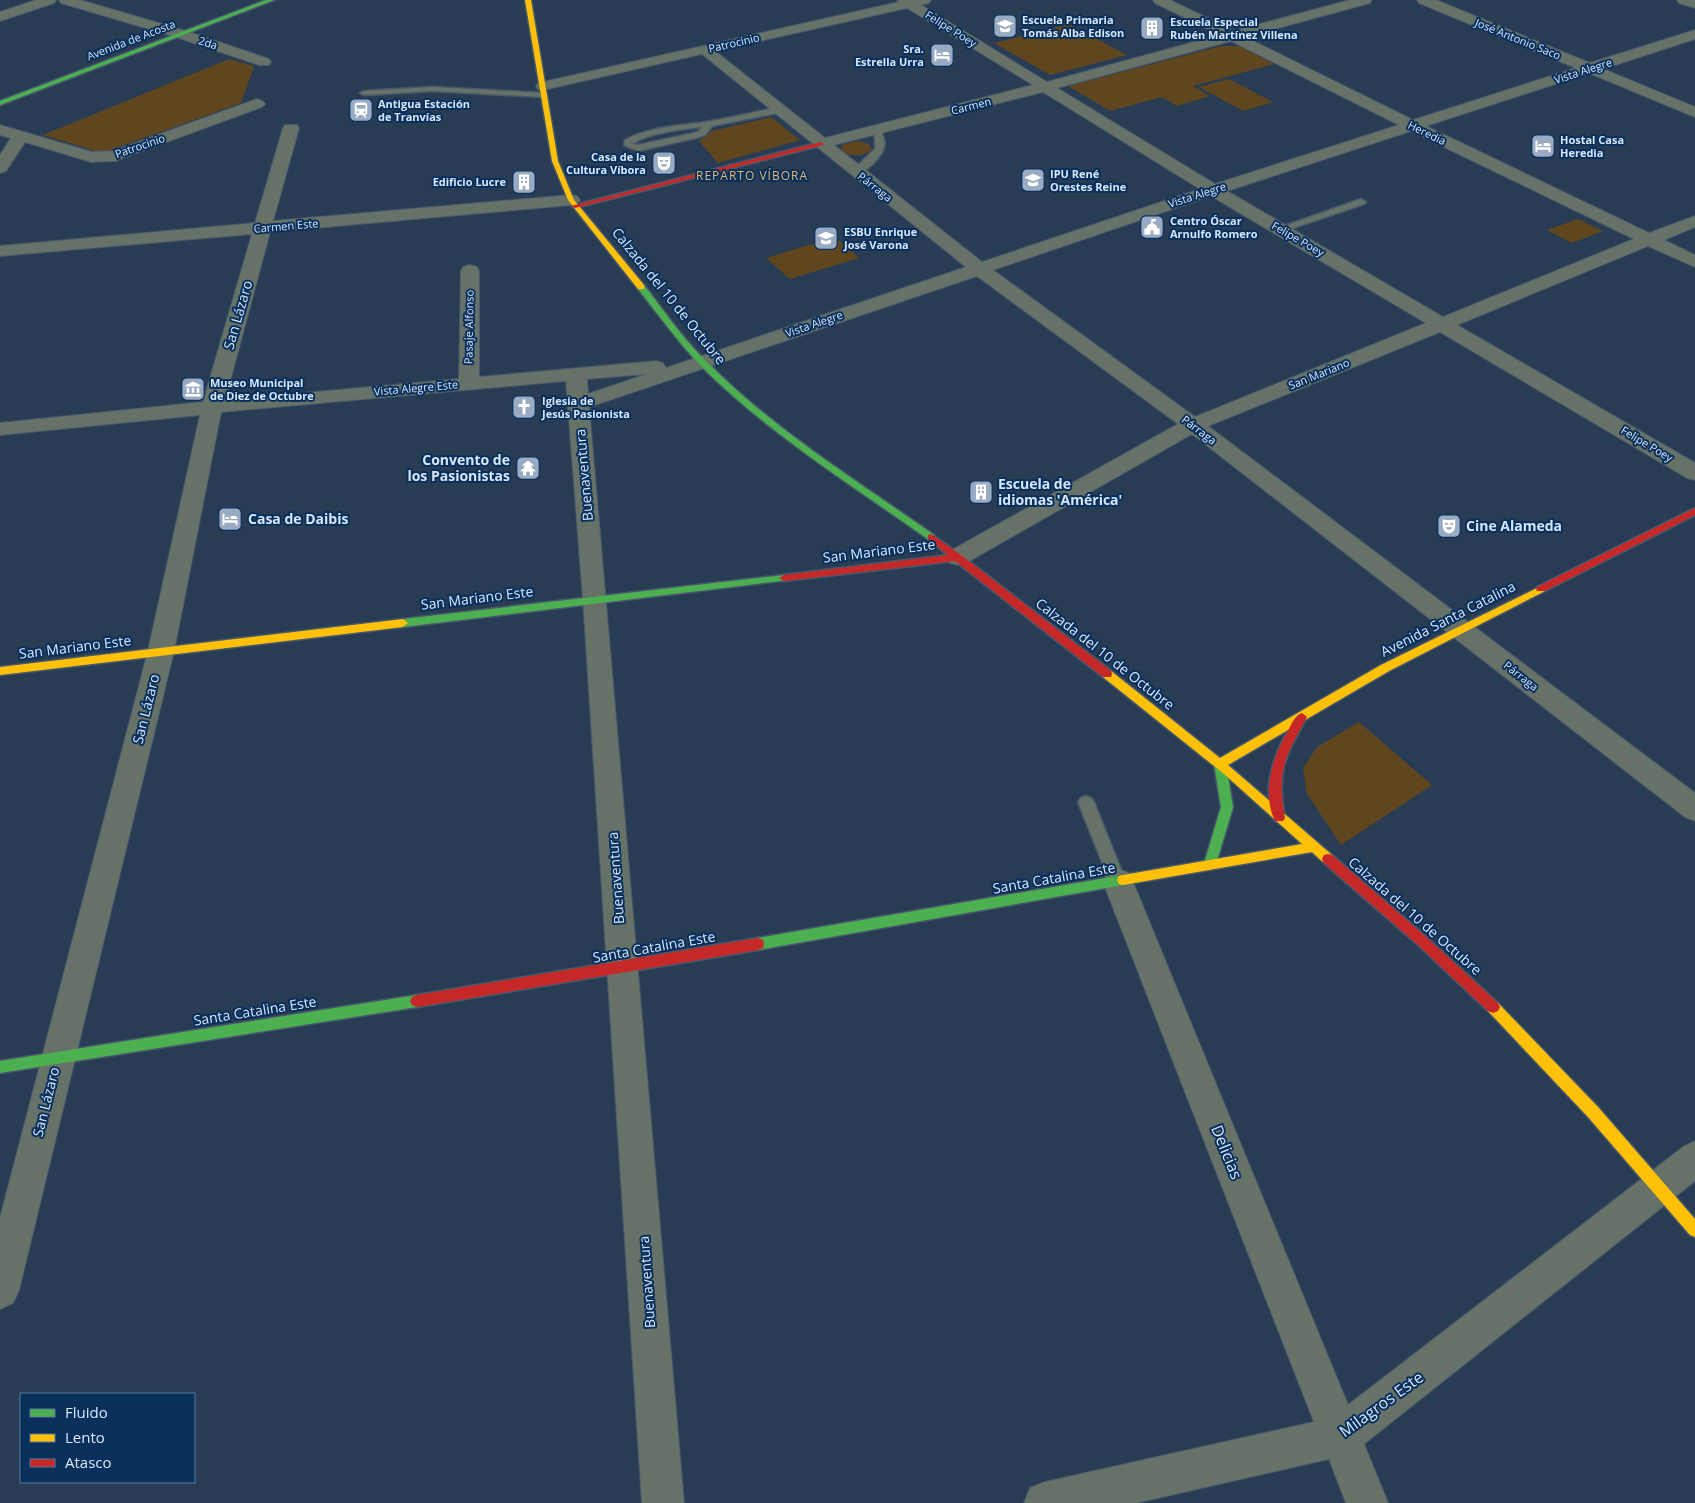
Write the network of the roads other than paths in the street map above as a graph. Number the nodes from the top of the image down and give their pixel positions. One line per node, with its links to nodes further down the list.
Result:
1 (49, 0): 11 (street)
2 (66, 0): 12 (street, 2da)
3 (271, 0): 12 (main road, Avenida de Acosta)
4 (528, 0): 19 (main road, Calzada del 10 de Octubre)
5 (1160, 0): 14 (street, Heredia)
6 (1365, 0): 14 (street, Carmen)
7 (1424, 0): 17 (street, José Antonio Saco)
8 (1684, 0): 10 (street)
9 (913, 1): 15 (street, Patrocinio); 18 (street, Felipe Poey)
10 (1695, 4)
11 (0, 17)
12 (181, 34): 16 (street, 2da); 21 (main road, Avenida de Acosta)
13 (1695, 34): 17 (street, Vista Alegre)
14 (1232, 37): 18 (street, Carmen); 26 (street, Heredia)
15 (704, 50): 19 (street, Patrocinio); 23 (street, Párraga)
16 (264, 62)
17 (1590, 68): 24 (street, José Antonio Saco); 26 (street, Vista Alegre)
18 (1044, 87): 29 (street, Carmen); 34 (street, Felipe Poey)
19 (543, 90): 20 (lane); 36 (main road, Calzada del 10 de Octubre)
20 (364, 93)
21 (0, 103)
22 (257, 104): 30 (street, Patrocinio)
23 (779, 110): 25 (lane); 31 (street, Párraga)
24 (1695, 112)
25 (709, 124): 25 (lane)
26 (1413, 126): 34 (street, Vista Alegre); 40 (street, Heredia)
27 (291, 128): 38 (street, San Lázaro)
28 (0, 130): 30 (street, Patrocinio)
29 (876, 130): 31 (street, Carmen); 33 (lane)
30 (20, 136): 32 (street)
31 (821, 144): 33 (street, Párraga); 36 (main road, Carmen)
32 (0, 168)
33 (856, 172): 43 (street, Párraga)
34 (1213, 190): 39 (street, Felipe Poey); 43 (street, Vista Alegre)
35 (1361, 202): 39 (lane)
36 (573, 203): 38 (street, Carmen Este); 46 (main road, Calzada del 10 de Octubre)
37 (1695, 221): 40 (street, San Mariano)
38 (263, 228): 41 (street, Carmen Este); 50 (street, San Lázaro)
39 (1281, 229): 45 (street, Felipe Poey)
40 (1649, 240): 42 (street, Heredia); 45 (street, San Mariano)
41 (0, 251)
42 (1695, 262)
43 (978, 268): 46 (street, Vista Alegre); 51 (street, Párraga)
44 (470, 271): 48 (street, Pasaje Alfonso)
45 (1444, 324): 51 (street, San Mariano); 53 (street, Felipe Poey)
46 (702, 363): 47 (street, Vista Alegre Este); 49 (street); 55 (main road, Calzada del 10 de Octubre)
47 (576, 374): 48 (street, Vista Alegre Este); 49 (street, Buenaventura)
48 (469, 383): 50 (street, Vista Alegre Este)
49 (578, 404): 56 (street, Buenaventura)
50 (212, 407): 52 (street, Vista Alegre Este); 58 (street, San Lázaro)
51 (1193, 425): 55 (street, San Mariano); 57 (street, Párraga)
52 (0, 429)
53 (1695, 473)
54 (1695, 511): 57 (main road, Avenida Santa Catalina)
55 (958, 557): 56 (main road, San Mariano Este); 61 (main road, Calzada del 10 de Octubre)
56 (595, 599): 58 (main road, San Mariano Este); 68 (street, Buenaventura)
57 (1461, 629): 60 (main road, Avenida Santa Catalina); 63 (street, Párraga)
58 (161, 651): 59 (main road, San Mariano Este); 69 (street, San Lázaro)
59 (0, 671)
60 (1303, 715): 61 (main road, Avenida Santa Catalina); 64 (main road)
61 (1220, 764): 64 (main road, Calzada del 10 de Octubre); 66 (main road)
62 (1086, 802): 67 (lane, Delicias)
63 (1695, 809)
64 (1279, 818): 65 (main road, Calzada del 10 de Octubre)
65 (1312, 847): 66 (main road, Santa Catalina Este); 72 (main road, Calzada del 10 de Octubre)
66 (1210, 864): 67 (main road, Santa Catalina Este)
67 (1118, 882): 68 (main road, Santa Catalina Este); 75 (street, Delicias)
68 (623, 968): 69 (main road, Santa Catalina Este); 76 (street, Buenaventura)
69 (57, 1058): 70 (main road, Santa Catalina Este); 74 (street, San Lázaro)
70 (0, 1067)
71 (1695, 1159): 72 (street, Milagros Este)
72 (1660, 1188): 73 (main road, Calzada del 10 de Octubre); 75 (street, Milagros Este)
73 (1695, 1230)
74 (0, 1290)
75 (1341, 1436): 77 (street, Milagros Este); 78 (street, Delicias)
76 (663, 1503)
77 (1045, 1503)
78 (1367, 1503)

